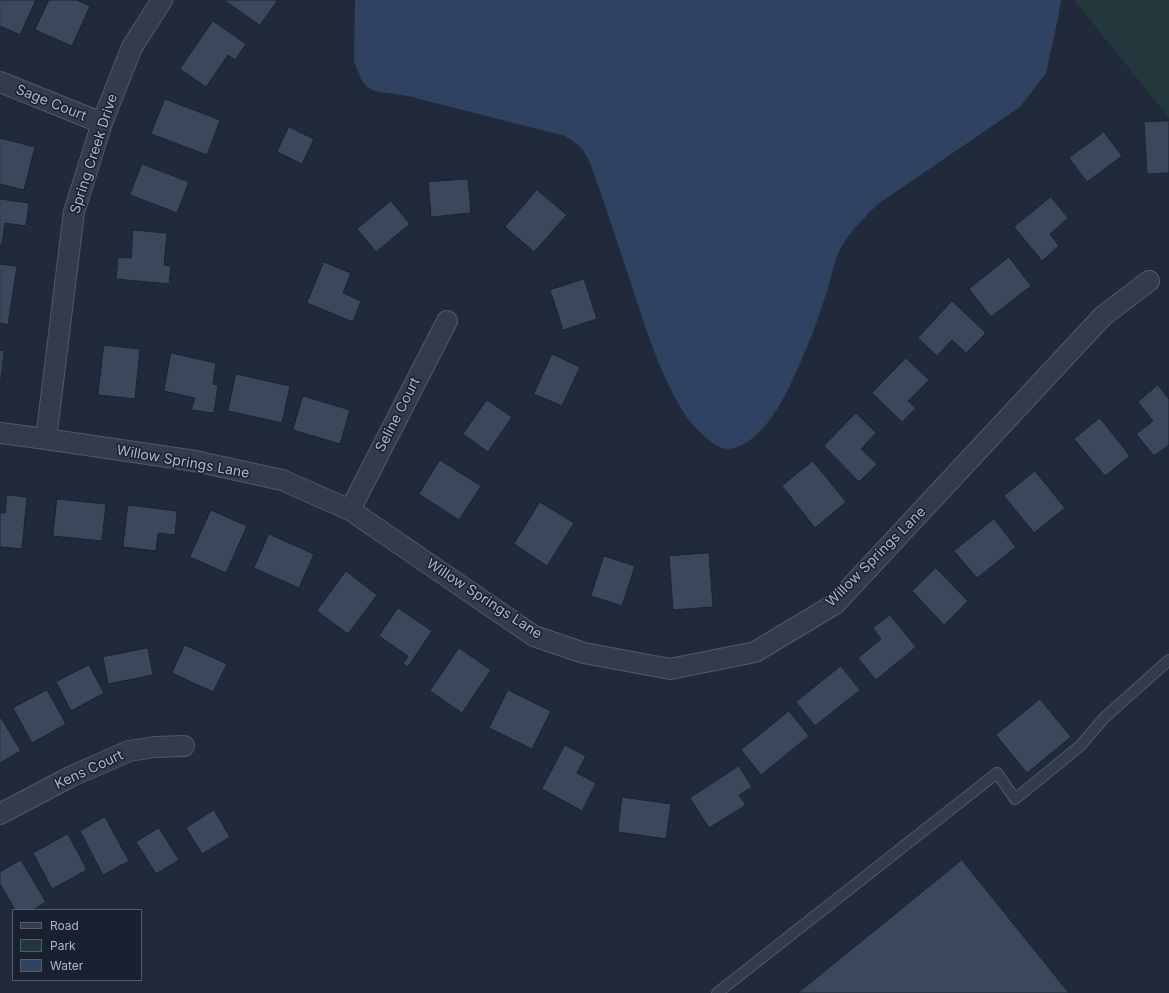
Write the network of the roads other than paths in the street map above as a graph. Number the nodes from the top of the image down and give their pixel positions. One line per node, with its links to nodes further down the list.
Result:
1 (162, 0): 3 (street, Spring Creek Drive)
2 (0, 82): 3 (street, Sage Court)
3 (102, 123): 7 (street, Spring Creek Drive)
4 (1149, 281): 8 (street, Willow Springs Lane)
5 (447, 321): 8 (street, Seline Court)
6 (0, 434): 7 (street, Willow Springs Lane)
7 (46, 439): 8 (street, Willow Springs Lane)
8 (350, 510)
9 (1169, 660): 12 (lane)
10 (184, 746): 11 (street, Kens Court)
11 (0, 814)
12 (717, 993)

